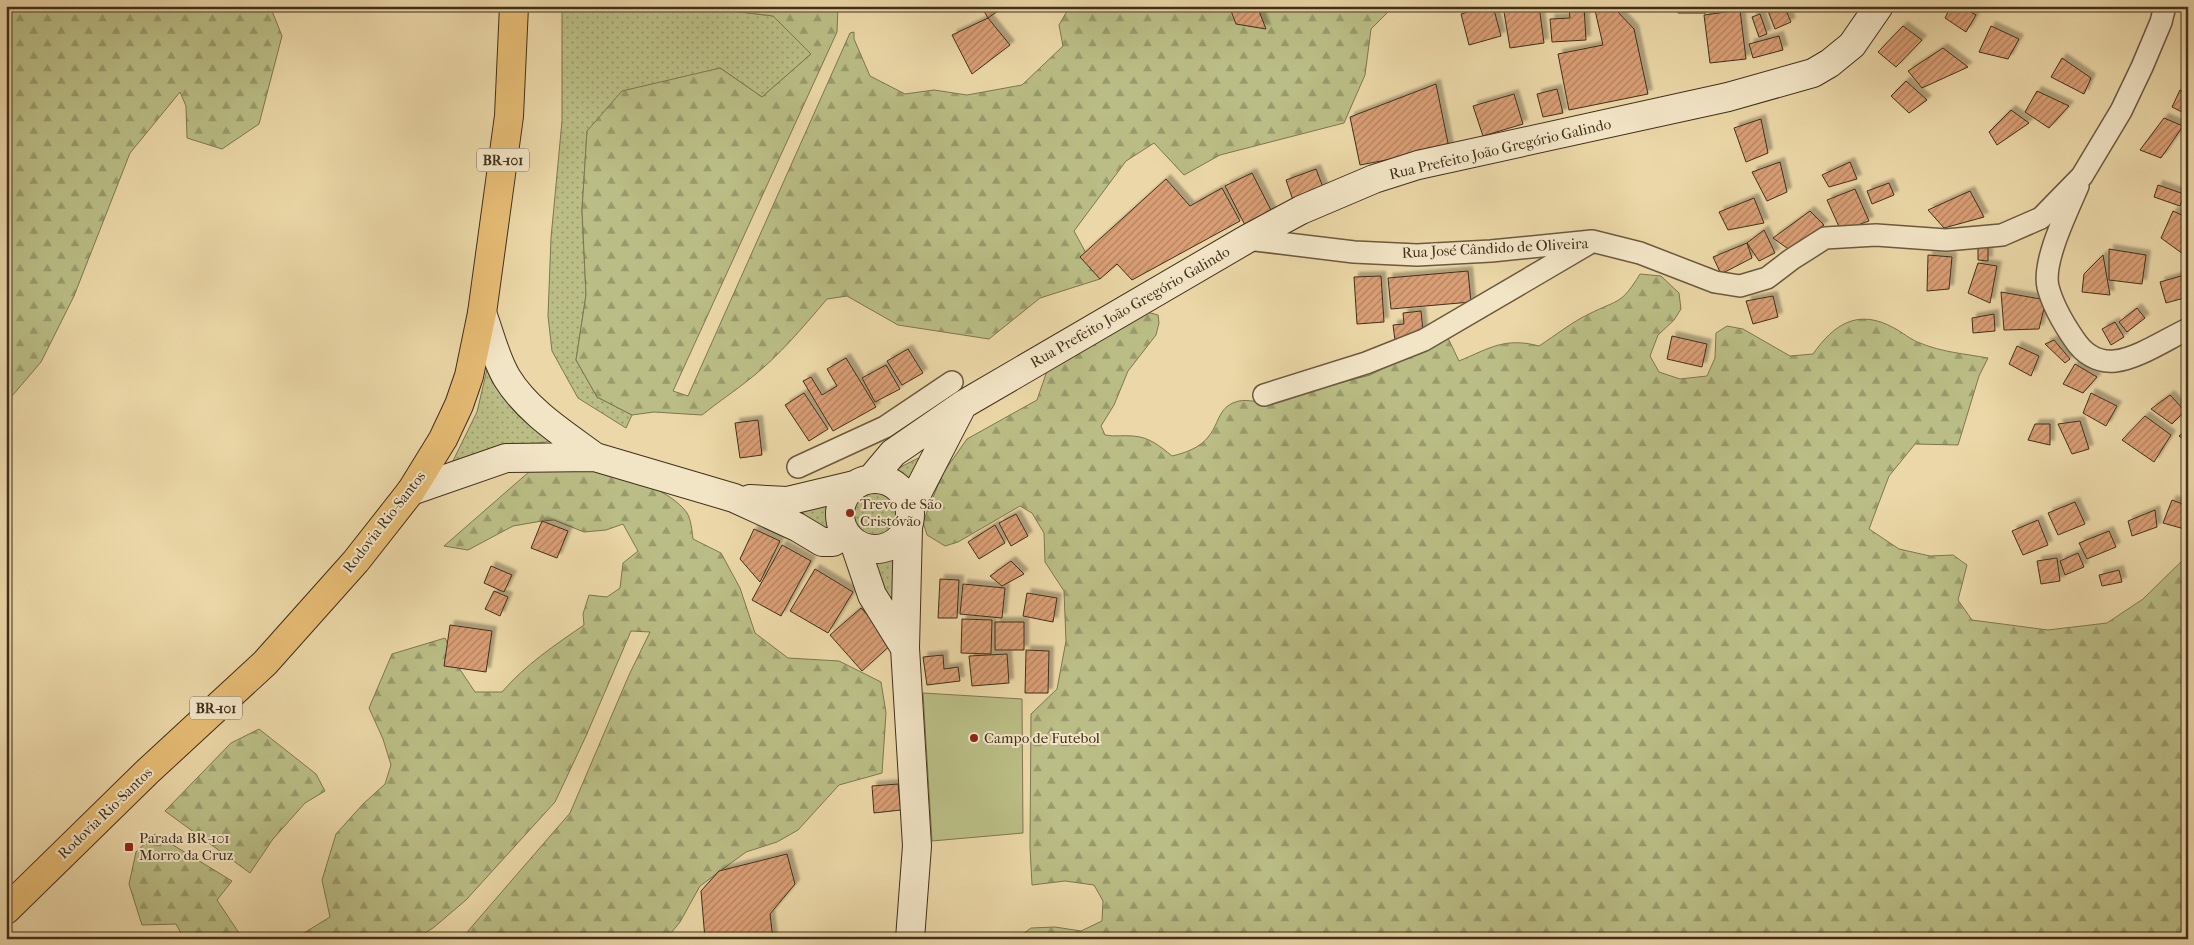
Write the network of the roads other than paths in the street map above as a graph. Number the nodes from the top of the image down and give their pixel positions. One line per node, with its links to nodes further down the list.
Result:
1 (514, 6): 7 (highway, Rodovia Rio-Santos / BR-101)
2 (1879, 6): 5 (main road, Rua Prefeito João Gregório Galindo)
3 (2165, 6): 4 (street, Rua José Cândido de Oliveira)
4 (2082, 176): 6 (street, Rua José Cândido de Oliveira); 8 (street)
5 (1247, 239): 6 (street, Rua José Cândido de Oliveira); 9 (main road, Rua Prefeito João Gregório Galindo)
6 (1592, 241): 10 (street)
7 (482, 313): 13 (main road); 16 (highway, Rodovia Rio-Santos / BR-101)
8 (2188, 329)
9 (958, 393): 11 (street); 12 (main road, Rua Prefeito João Gregório Galindo); 18 (main road)
10 (1264, 395)
11 (885, 427): 12 (street); 14 (street)
12 (893, 453): 15 (main road, Rua Prefeito João Gregório Galindo)
13 (595, 457): 16 (main road); 17 (main road)
14 (798, 467)
15 (863, 482): 17 (main road); 18 (main road); 19 (main road)
16 (411, 491): 21 (highway, Rodovia Rio-Santos / BR-101)
17 (734, 498): 19 (main road)
18 (909, 517): 19 (main road); 20 (main road)
19 (850, 538): 20 (main road)
20 (905, 648): 22 (main road)
21 (6, 910)
22 (910, 939)

